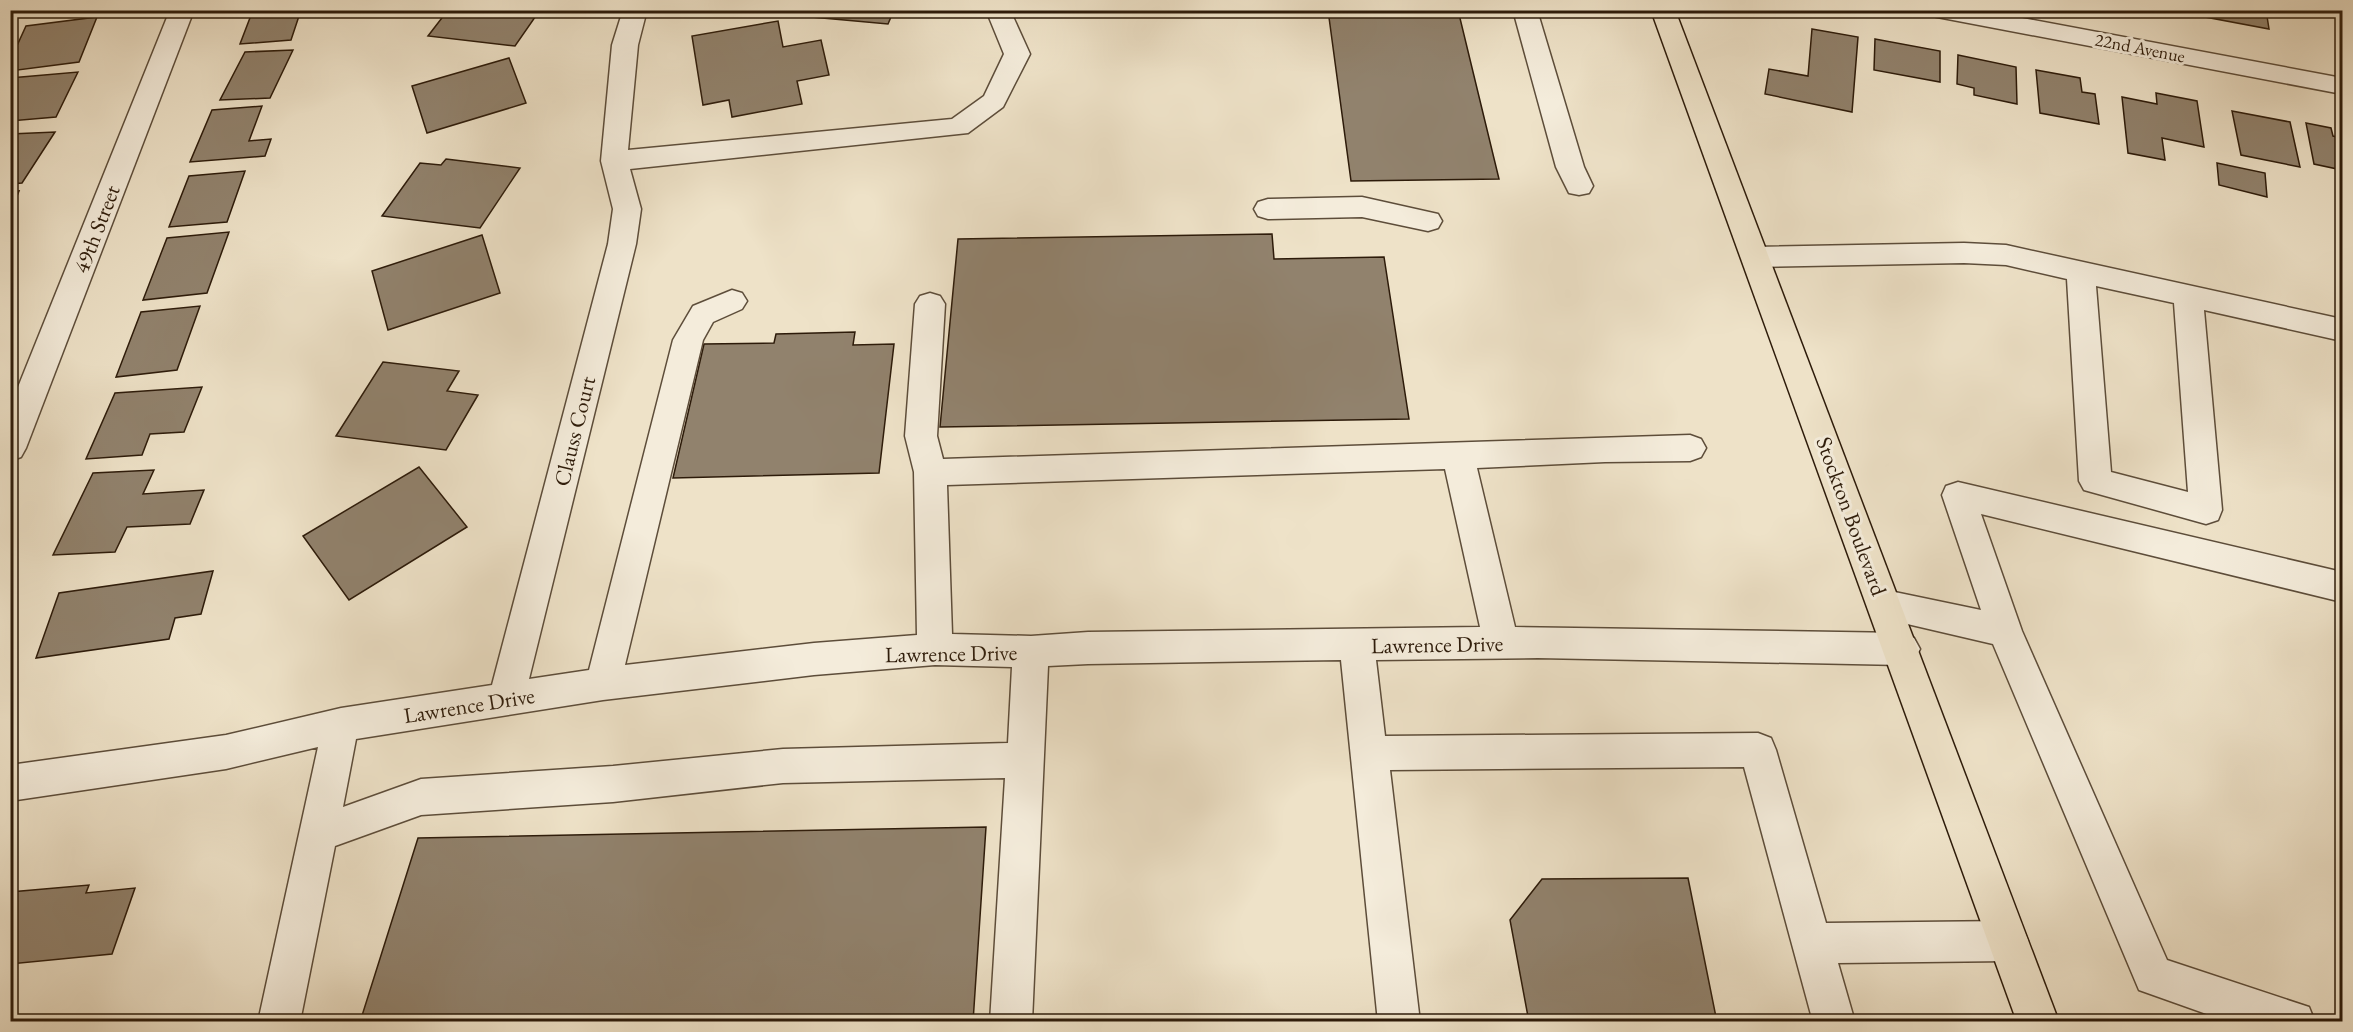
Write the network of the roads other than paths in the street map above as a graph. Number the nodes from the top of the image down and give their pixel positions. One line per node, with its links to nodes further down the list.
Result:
1 (182, 10): 18 (street, 49th Street)
2 (635, 10): 8 (street)
3 (998, 10): 8 (street)
4 (1525, 10): 9 (street)
5 (1663, 10): 12 (main road, Stockton Boulevard)
6 (1937, 10): 7 (street, 22nd Avenue)
7 (2343, 86)
8 (614, 161): 31 (street, Clauss Court)
9 (1579, 186)
10 (1268, 208): 11 (street)
11 (1428, 221)
12 (1755, 257): 13 (street); 23 (main road, Stockton Boulevard)
13 (2081, 272): 14 (street); 14 (street)
14 (2188, 295): 17 (street)
15 (732, 301): 30 (street)
16 (930, 304): 21 (street)
17 (2343, 330)
18 (10, 448)
19 (1690, 448): 20 (street)
20 (1458, 456): 21 (street); 25 (street)
21 (930, 472): 27 (street)
22 (2343, 587): 24 (street)
23 (1885, 605): 24 (street); 28 (main road, Stockton Boulevard)
24 (2005, 632): 44 (street)
25 (1501, 643): 26 (street, Lawrence Drive); 28 (street, Lawrence Drive)
26 (1357, 645): 29 (street, Lawrence Drive); 33 (street)
27 (935, 649): 29 (street, Lawrence Drive); 30 (street, Lawrence Drive)
28 (1902, 650): 37 (main road, Stockton Boulevard)
29 (1031, 652): 34 (street)
30 (603, 684): 31 (street, Lawrence Drive)
31 (506, 700): 32 (street, Lawrence Drive)
32 (341, 725): 35 (street, Lawrence Drive); 36 (street)
33 (1370, 753): 38 (street); 41 (street)
34 (1025, 760): 36 (street); 40 (street)
35 (10, 783)
36 (318, 834): 39 (street)
37 (2008, 941): 38 (street); 43 (main road, Stockton Boulevard)
38 (1811, 943): 42 (street)
39 (279, 1022)
40 (1011, 1022)
41 (1399, 1022)
42 (1834, 1022)
43 (2038, 1022)
44 (2294, 1022)

